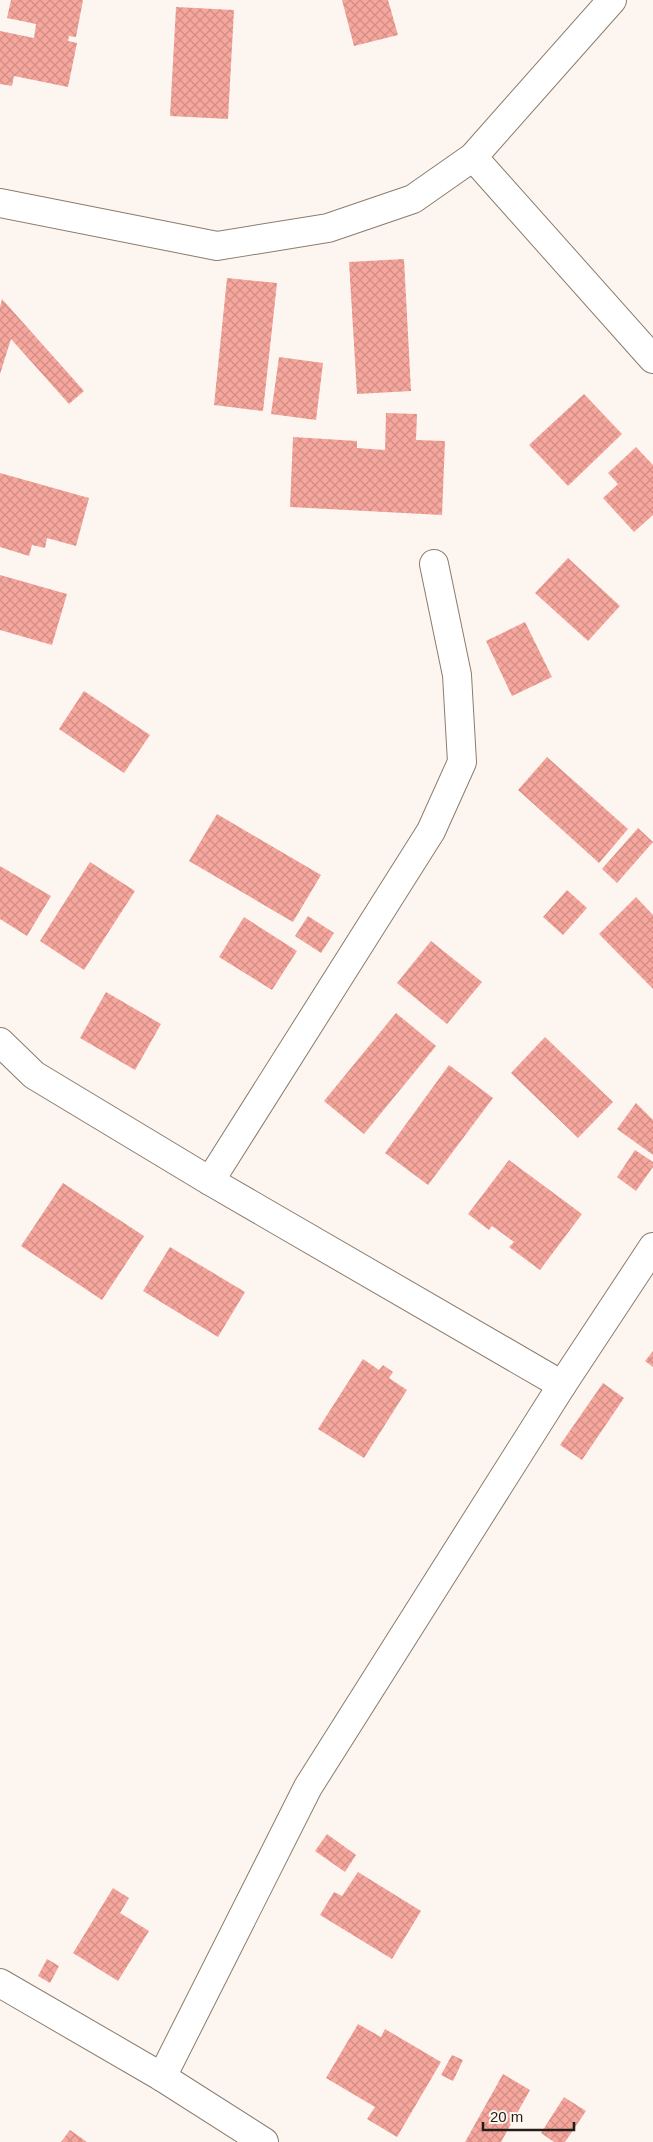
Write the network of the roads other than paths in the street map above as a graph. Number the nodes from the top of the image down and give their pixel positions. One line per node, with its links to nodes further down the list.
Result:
1 (612, 0): 2 (street)
2 (473, 157): 3 (street); 4 (street)
3 (0, 203)
4 (653, 359)
5 (434, 564): 7 (street)
6 (0, 1042): 7 (street)
7 (210, 1181): 9 (street)
8 (653, 1247): 9 (street)
9 (562, 1385): 11 (street)
10 (0, 1983): 11 (street)
11 (162, 2077): 12 (street)
12 (264, 2142)

